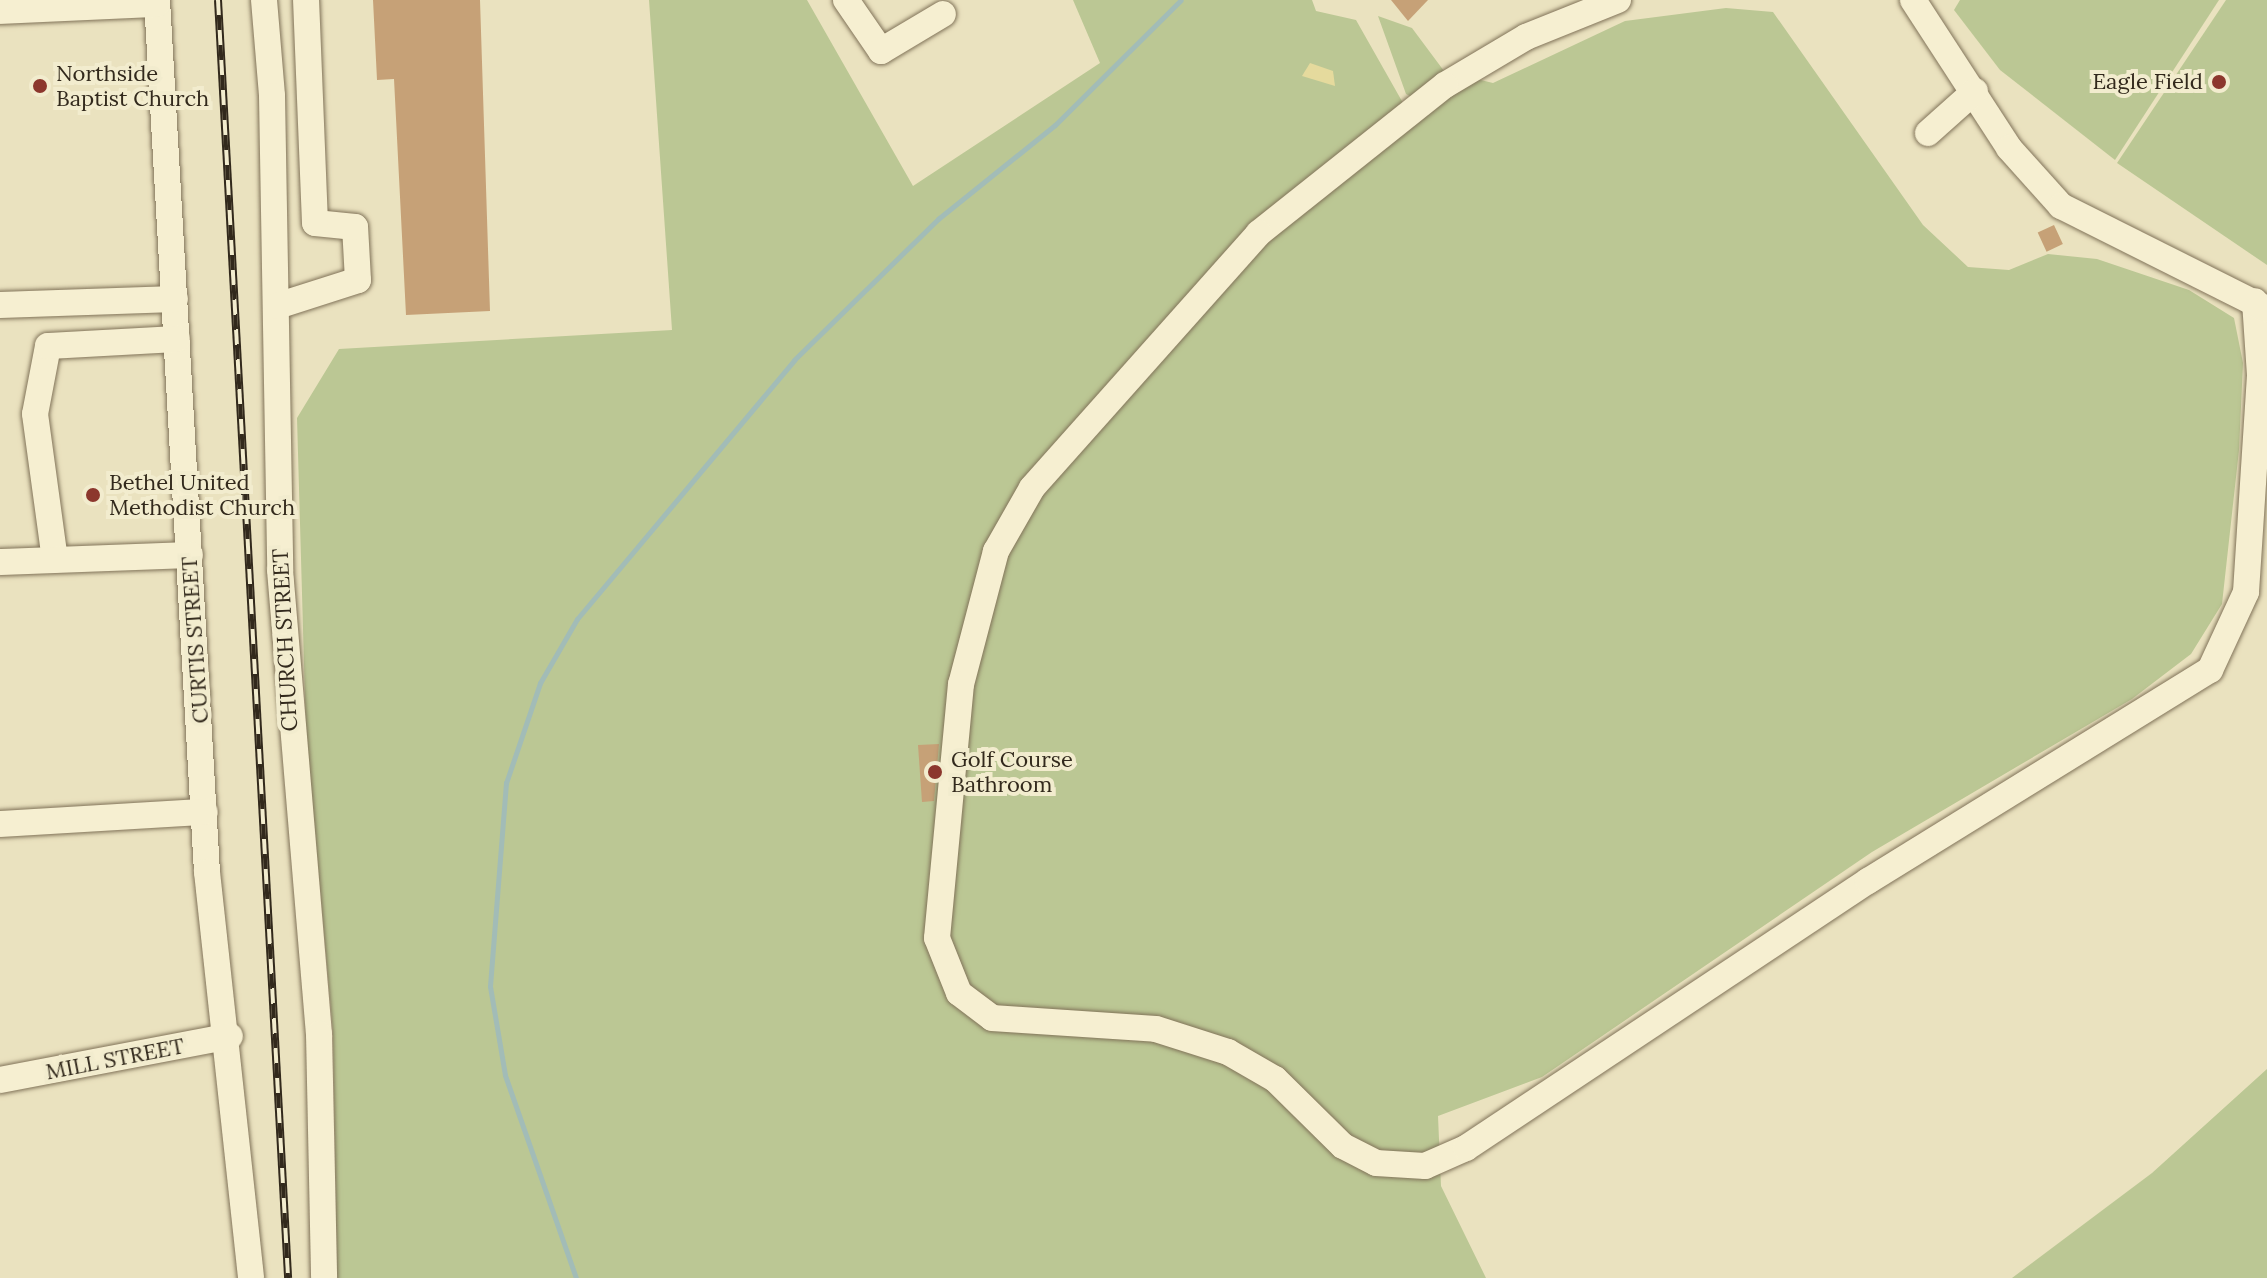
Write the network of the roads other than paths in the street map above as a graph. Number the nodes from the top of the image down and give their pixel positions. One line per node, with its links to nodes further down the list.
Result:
1 (264, 0): 15 (street, CHURCH STREET)
2 (306, 0): 15 (street)
3 (846, 0): 8 (street)
4 (1618, 0): 14 (street)
5 (1913, 0): 9 (street)
6 (157, 2): 7 (street); 11 (street, CURTIS STREET)
7 (0, 11)
8 (943, 14)
9 (1975, 91): 10 (street); 14 (street)
10 (1928, 133)
11 (175, 299): 12 (street); 16 (street, CURTIS STREET)
12 (37, 304): 13 (street); 17 (street)
13 (0, 305)
14 (2261, 305)
15 (277, 306): 26 (street, CHURCH STREET)
16 (177, 339): 17 (street); 18 (street, CURTIS STREET)
17 (48, 346): 19 (street)
18 (190, 555): 19 (street); 21 (street, CURTIS STREET)
19 (55, 560): 20 (street)
20 (0, 562)
21 (205, 812): 22 (street); 23 (street, CURTIS STREET)
22 (0, 824)
23 (230, 1036): 24 (street, MILL STREET); 25 (street, CURTIS STREET)
24 (0, 1080)
25 (251, 1278)
26 (324, 1278)

